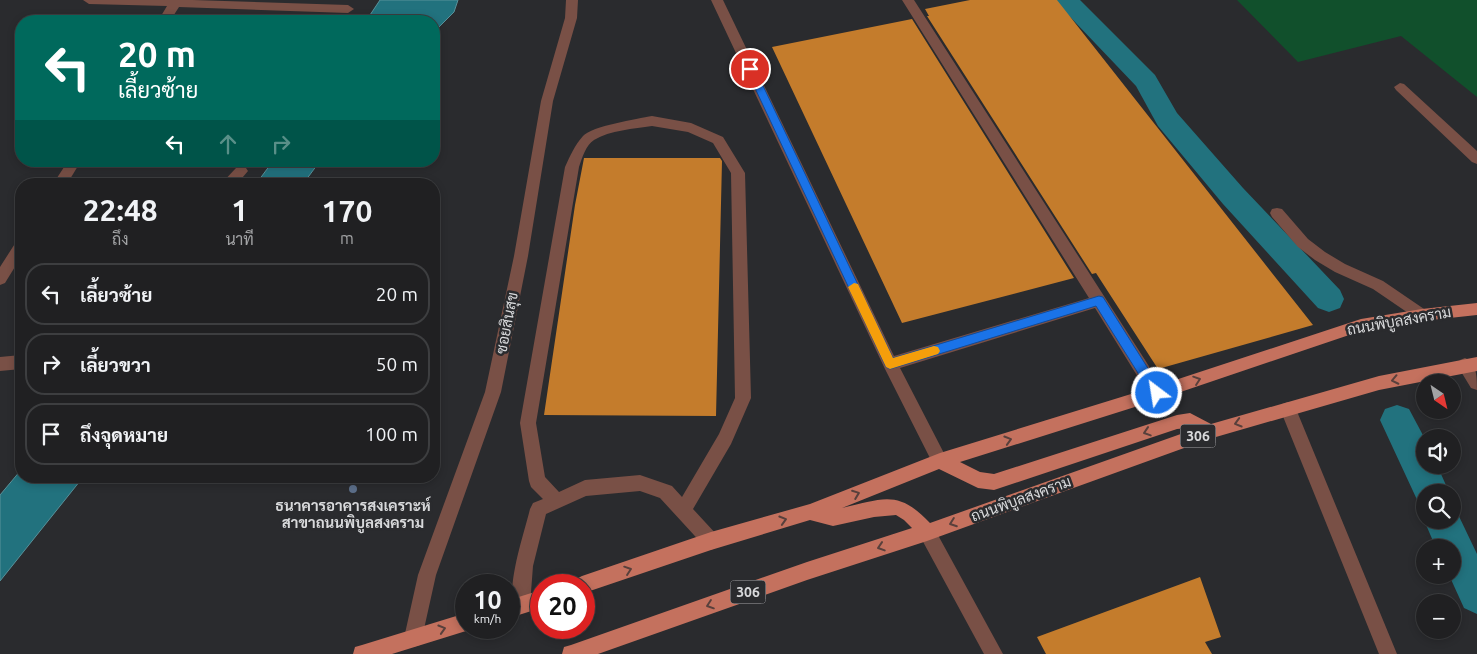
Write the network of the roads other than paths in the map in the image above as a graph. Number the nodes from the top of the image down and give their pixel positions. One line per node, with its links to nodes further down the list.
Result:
1 (89, 0): 5 (street)
2 (572, 0): 37 (street, ซอยสินสุข)
3 (717, 0): 22 (street)
4 (908, 0): 17 (street)
5 (177, 1): 6 (street); 7 (street)
6 (348, 9)
7 (168, 15)
8 (1400, 87): 9 (street)
9 (1477, 159)
10 (71, 167): 12 (street)
11 (241, 171): 13 (street)
12 (64, 178)
13 (234, 178)
14 (1276, 213): 19 (street)
15 (15, 255): 16 (street)
16 (0, 279)
17 (1099, 301): 22 (street); 25 (street)
18 (1477, 309): 19 (main road, ถนนพิบูลสงคราม)
19 (1422, 314): 25 (main road, ถนนพิบูลสงคราม, one-way to 19)
20 (15, 363): 21 (street)
21 (0, 364)
22 (890, 364): 28 (street)
23 (1471, 364): 24 (street); 26 (main road, ถนนพิบูลสงคราม / 306, one-way to 26)
24 (1477, 383)
25 (1157, 393): 28 (main road, ถนนพิบูลสงคราม, one-way to 25)
26 (1288, 409): 27 (main road, ถนนพิบูลสงคราม / 306, one-way to 27); 41 (street)
27 (1208, 432): 28 (main road, one-way to 28); 32 (main road, ถนนพิบูลสงคราม / 306, one-way to 32)
28 (940, 461): 31 (main road, ถนนพิบูลสงคราม, one-way to 28)
29 (556, 501): 30 (street); 30 (street); 35 (street)
30 (683, 510): 33 (street)
31 (810, 512): 32 (main road); 33 (main road, ถนนพิบูลสงคราม, one-way to 31)
32 (927, 532): 39 (main road, ถนนพิบูลสงคราม / 306, one-way to 39); 40 (street)
33 (711, 542): 34 (main road, ถนนพิบูลสงคราม, one-way to 33)
34 (595, 581)
35 (520, 584)
36 (455, 625): 37 (main road, one-way to 36)
37 (413, 638): 38 (main road)
38 (362, 654)
39 (571, 654)
40 (994, 654)
41 (1388, 654)

